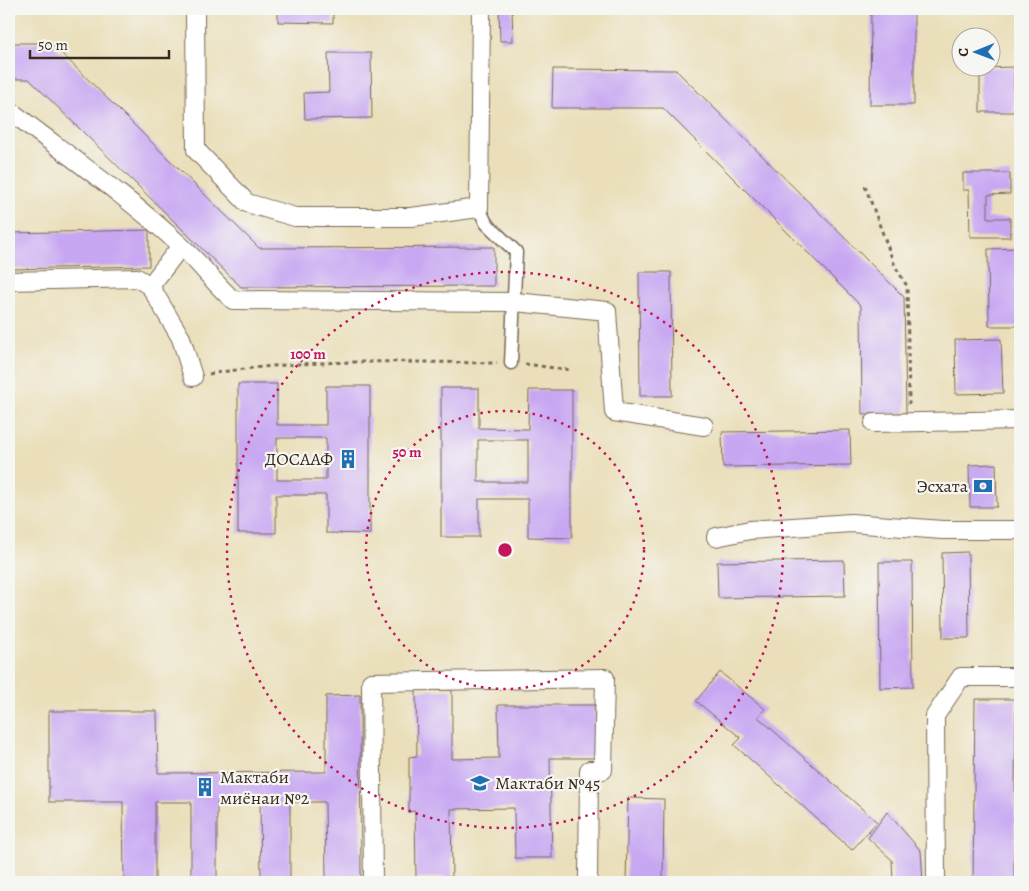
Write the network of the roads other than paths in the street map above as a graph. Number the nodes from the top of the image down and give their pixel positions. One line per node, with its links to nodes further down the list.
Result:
1 (195, 9): 4 (street)
2 (481, 9): 4 (street)
3 (9, 110): 5 (street)
4 (479, 208): 8 (street)
5 (181, 246): 7 (street); 8 (street)
6 (9, 281): 7 (street)
7 (150, 286): 10 (street)
8 (515, 302): 9 (street); 13 (street)
9 (511, 363)
10 (193, 377)
11 (1020, 420): 12 (street)
12 (874, 423)
13 (704, 426)
14 (1020, 530): 15 (street)
15 (716, 537)
16 (1020, 677): 19 (street)
17 (374, 882): 18 (street)
18 (588, 882)
19 (936, 882)

